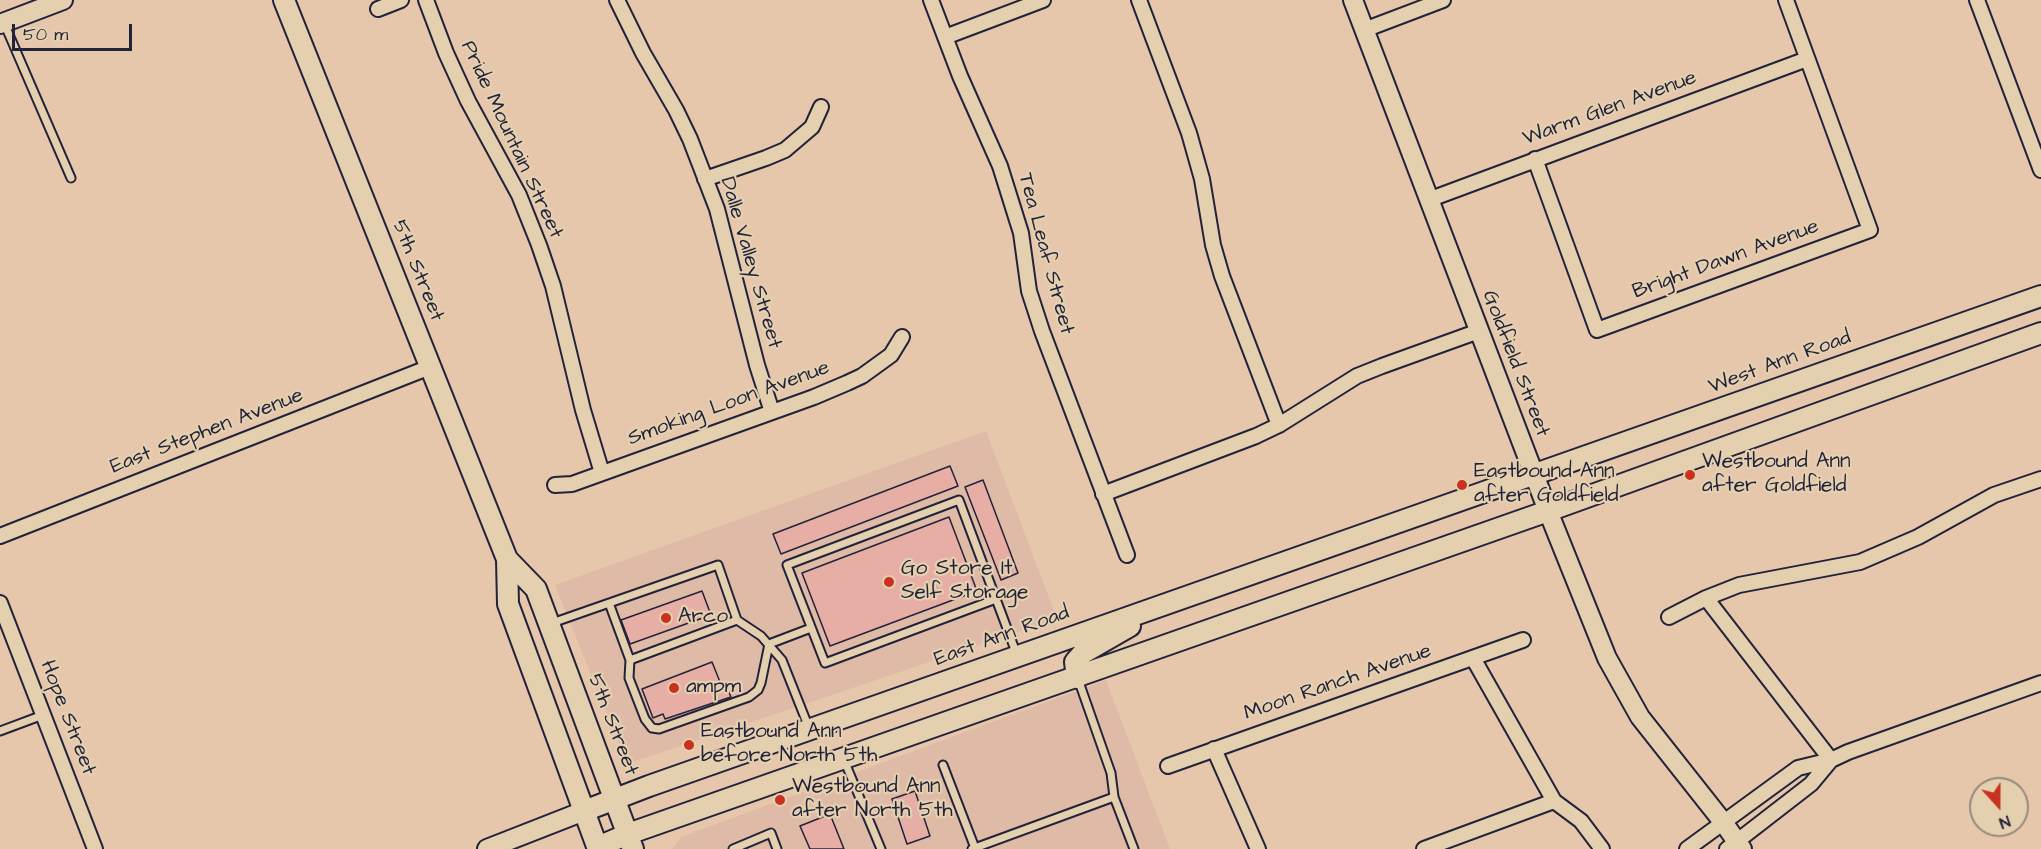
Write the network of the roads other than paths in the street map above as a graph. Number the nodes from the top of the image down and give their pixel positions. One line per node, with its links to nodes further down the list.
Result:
1 (63, 0): 14 (street)
2 (284, 0): 28 (main road, 5th Street)
3 (401, 0): 13 (street)
4 (426, 0): 31 (street, Pride Mountain Street)
5 (617, 0): 22 (street, Dalle Valley Street)
6 (931, 0): 16 (street, Tea Leaf Street)
7 (1043, 0): 16 (street)
8 (1139, 0): 30 (street)
9 (1353, 0): 15 (street, Goldfield Street)
10 (1443, 0): 15 (street)
11 (1786, 0): 17 (street)
12 (1977, 0): 20 (street)
13 (378, 9)
14 (2, 23): 21 (lane)
15 (1364, 30): 23 (street, Goldfield Street)
16 (945, 37): 35 (street, Tea Leaf Street)
17 (1807, 59): 19 (street, Warm Glen Avenue); 19 (street, Bright Dawn Avenue)
18 (821, 107): 22 (street)
19 (1535, 159): 23 (street, Warm Glen Avenue)
20 (2040, 167)
21 (71, 178)
22 (705, 179): 29 (street, Dalle Valley Street)
23 (1428, 200): 25 (street, Goldfield Street)
24 (2041, 296): 32 (main road, West Ann Road)
25 (1479, 331): 30 (street); 32 (street, Goldfield Street)
26 (2041, 333): 36 (main road)
27 (902, 337): 29 (street, Smoking Loon Avenue)
28 (430, 367): 37 (street, East Stephen Avenue); 39 (main road, 5th Street)
29 (772, 412): 31 (street, Smoking Loon Avenue)
30 (1279, 425): 35 (street)
31 (602, 473): 34 (street, Smoking Loon Avenue)
32 (1534, 475): 36 (street, Goldfield Street); 44 (main road, East Ann Road)
33 (2041, 479): 40 (street)
34 (555, 485)
35 (1103, 494): 38 (street, Tea Leaf Street)
36 (1548, 511): 54 (main road); 68 (street, Goldfield Street)
37 (0, 536)
38 (1127, 555)
39 (507, 559): 47 (main road, 5th Street); 67 (main road, 5th Street)
40 (1706, 598): 45 (street); 61 (street)
41 (996, 599): 48 (lane); 48 (lane); 51 (lane)
42 (0, 603): 56 (street, Hope Street)
43 (609, 603): 46 (lane); 47 (lane); 53 (lane)
44 (1166, 605): 51 (main road, East Ann Road); 54 (main road)
45 (1670, 617)
46 (737, 620): 50 (lane); 53 (lane)
47 (549, 624): 65 (main road, 5th Street)
48 (811, 628): 50 (lane)
49 (1523, 640): 52 (street, Moon Ranch Avenue)
50 (769, 644): 53 (lane); 58 (lane)
51 (1018, 657): 58 (main road, East Ann Road)
52 (1473, 658): 59 (street, Moon Ranch Avenue); 66 (street)
53 (630, 660)
54 (1077, 678): 60 (main road); 64 (lane)
55 (2041, 684): 61 (street)
56 (43, 715): 57 (lane); 74 (street, Hope Street)
57 (0, 731)
58 (810, 731): 65 (main road, East Ann Road)
59 (1214, 750): 63 (street, Moon Ranch Avenue); 80 (street)
60 (844, 760): 69 (main road); 78 (lane)
61 (1831, 760): 68 (street); 71 (street)
62 (943, 765): 73 (lane)
63 (1168, 766)
64 (1114, 797): 73 (lane); 79 (lane)
65 (615, 798): 67 (main road, East Ann Road); 69 (main road, 5th Street)
66 (1554, 801): 70 (street); 82 (street)
67 (584, 811): 72 (main road, 5th Street); 75 (street, East Ann Road)
68 (1723, 822): 71 (street, Goldfield Street); 83 (street)
69 (631, 842): 72 (main road)
70 (1441, 846): 81 (street)
71 (1735, 846)
72 (596, 848)
73 (973, 848)
74 (95, 849)
75 (487, 849)
76 (733, 849): 77 (lane)
77 (777, 849)
78 (881, 849)
79 (1134, 849)
80 (1258, 849)
81 (1424, 849)
82 (1602, 849)
83 (1687, 849)

